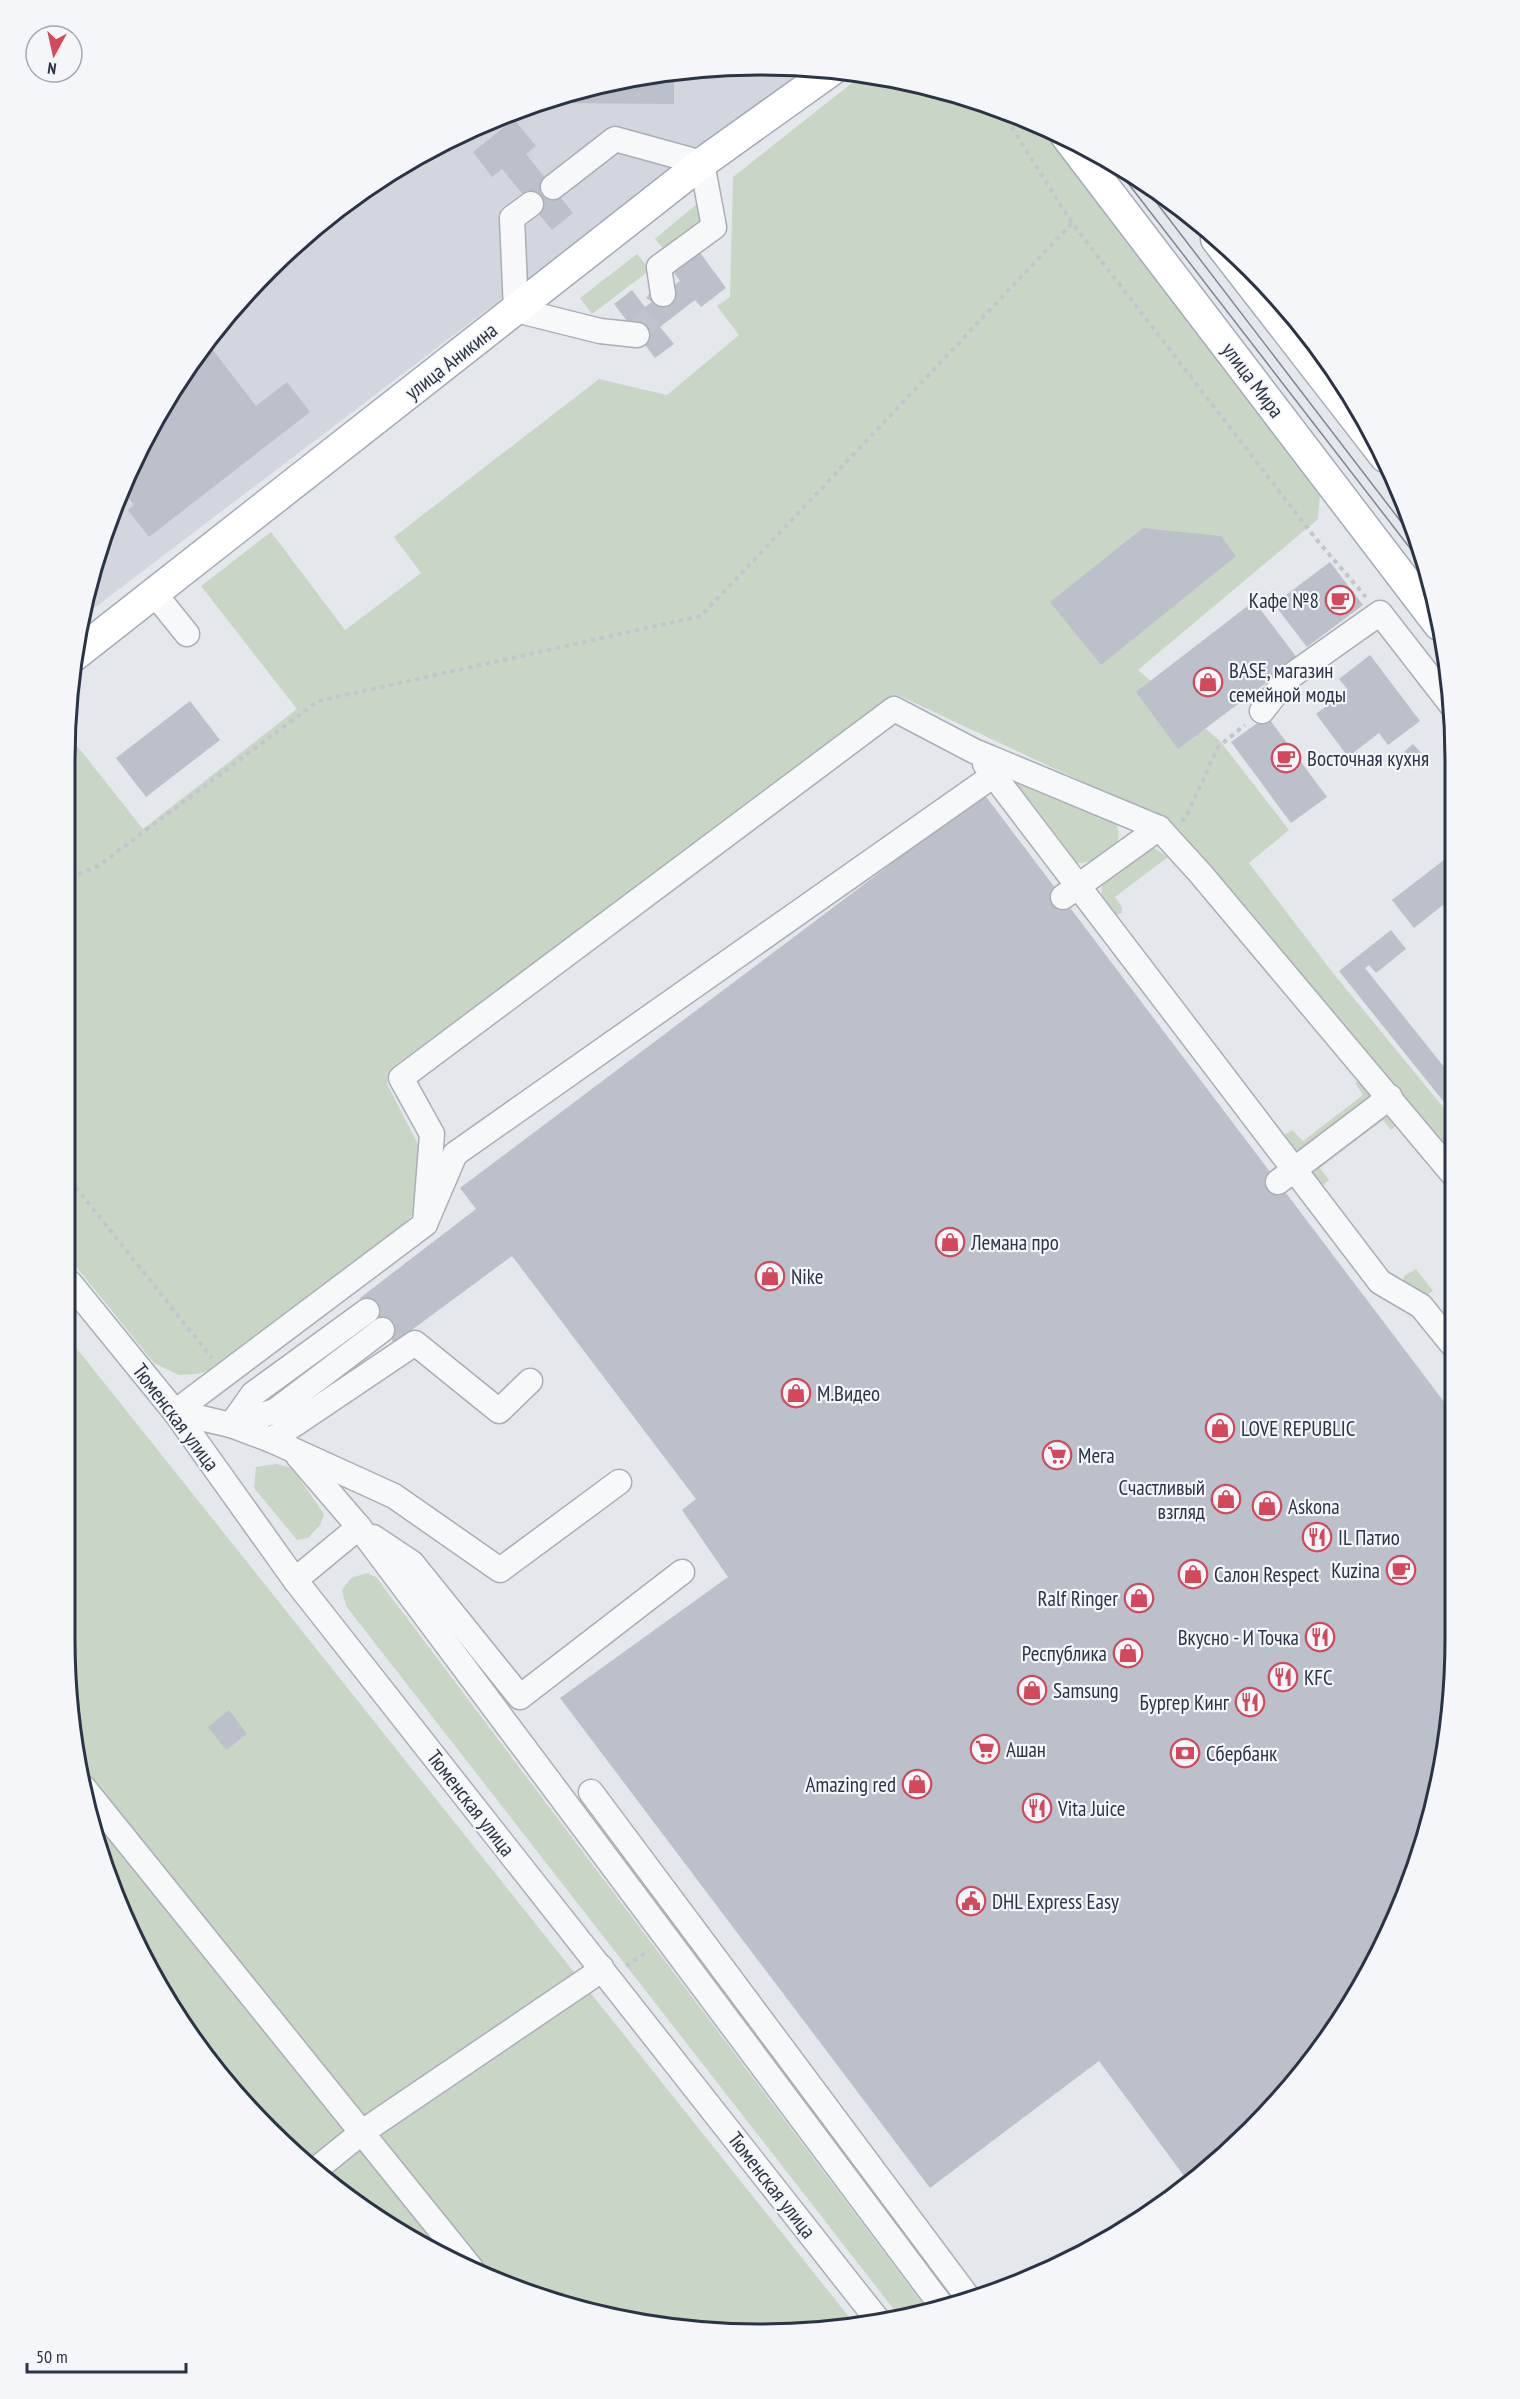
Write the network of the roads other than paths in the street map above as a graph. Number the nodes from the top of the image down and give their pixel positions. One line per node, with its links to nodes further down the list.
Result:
1 (821, 78): 3 (main road, улица Аникина)
2 (1081, 155): 12 (main road, улица Мира)
3 (702, 164): 4 (street); 7 (street); 8 (main road, улица Аникина)
4 (553, 187)
5 (531, 204): 8 (street)
6 (1247, 280): 10 (main road)
7 (663, 294)
8 (516, 310): 9 (street); 11 (main road, улица Аникина)
9 (638, 335)
10 (1347, 408)
11 (154, 593): 13 (street); 14 (main road, улица Аникина)
12 (1429, 611)
13 (187, 634)
14 (85, 648)
15 (1441, 692): 16 (street)
16 (1262, 711)
17 (974, 751): 18 (street); 19 (street); 24 (street)
18 (994, 775): 20 (street); 24 (street)
19 (1159, 828): 20 (street); 21 (street)
20 (1070, 892): 23 (street)
21 (1390, 1097): 22 (street); 23 (street)
22 (1445, 1164)
23 (1286, 1176): 28 (street)
24 (425, 1224): 30 (street)
25 (75, 1289): 30 (street, Тюменская улица)
26 (367, 1311): 31 (street)
27 (382, 1330): 31 (street)
28 (1445, 1336)
29 (530, 1380): 32 (street)
30 (175, 1413): 31 (street); 37 (street, Тюменская улица)
31 (231, 1425): 32 (street)
32 (271, 1440): 33 (street)
33 (293, 1450): 34 (street); 35 (street)
34 (619, 1482)
35 (359, 1527): 36 (street); 37 (street); 45 (street)
36 (682, 1572)
37 (295, 1580): 40 (street, Тюменская улица)
38 (591, 1792): 44 (street)
39 (95, 1801): 41 (street)
40 (605, 1972): 41 (street); 46 (street, Тюменская улица)
41 (362, 2133): 42 (street); 43 (street)
42 (322, 2165)
43 (460, 2254)
44 (965, 2293)
45 (938, 2301)
46 (874, 2314)

